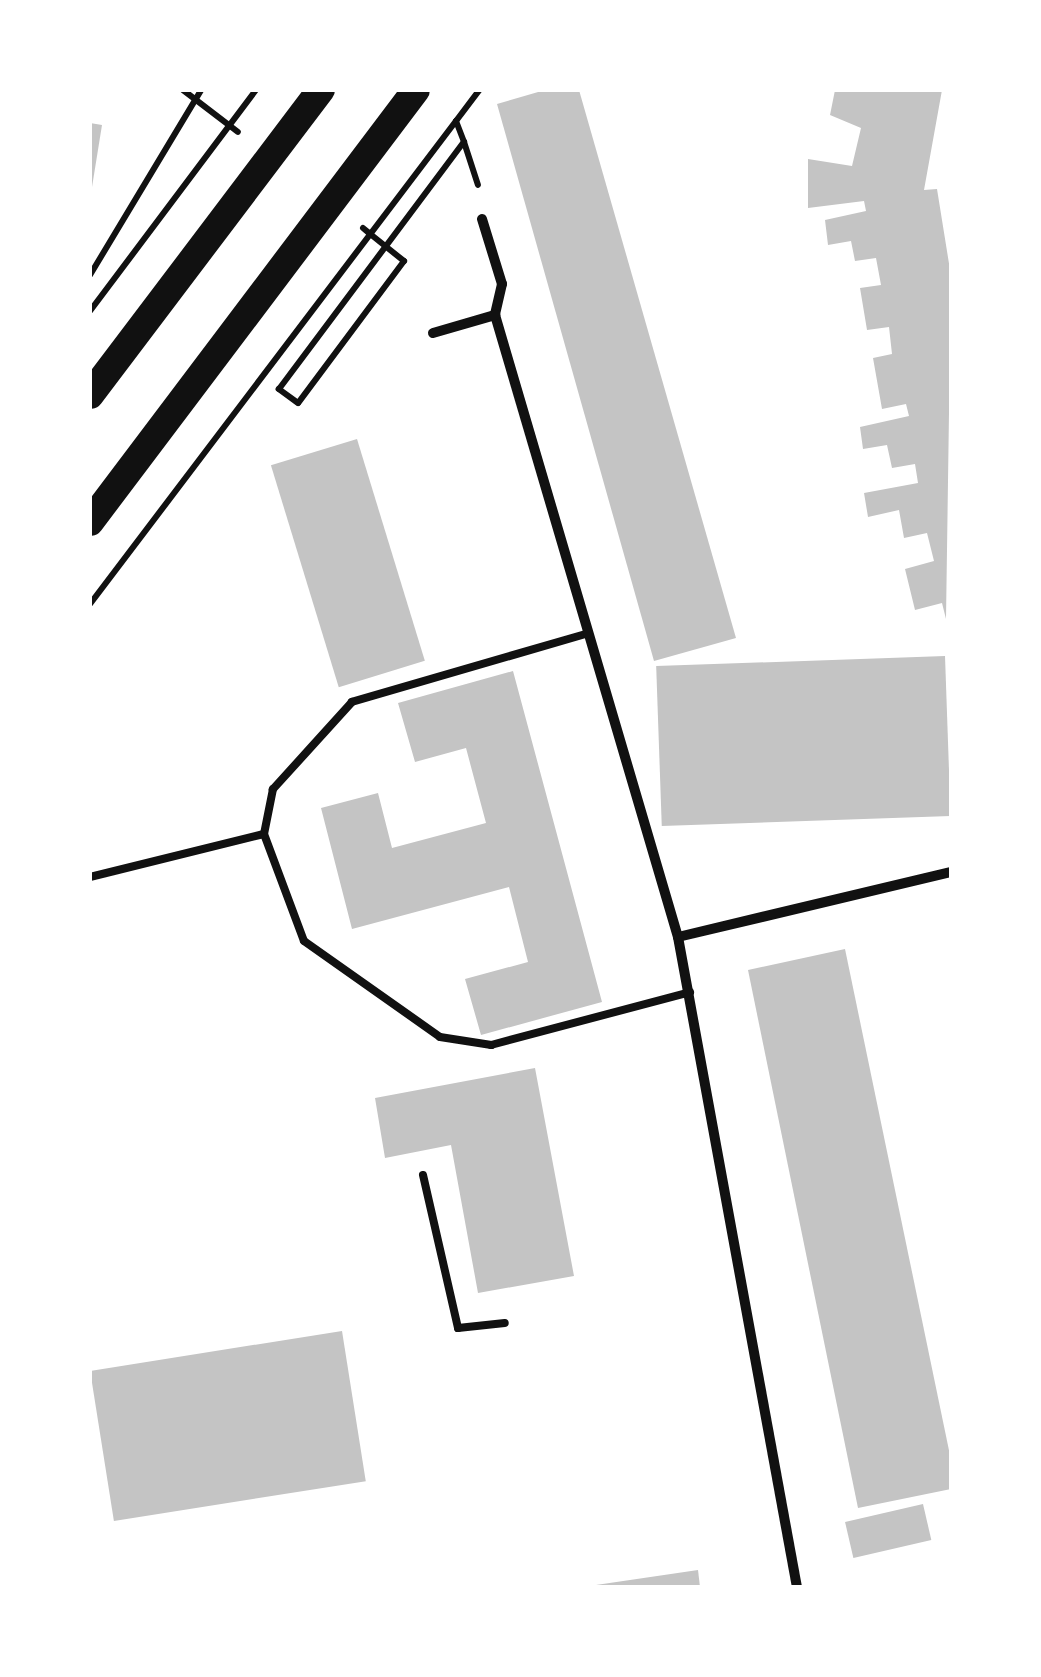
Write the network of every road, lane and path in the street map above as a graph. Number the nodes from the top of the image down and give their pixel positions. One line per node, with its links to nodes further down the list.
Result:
1 (201, 90): 10 (path)
2 (256, 90): 11 (path)
3 (321, 90): 14 (highway)
4 (416, 90): 15 (highway)
5 (478, 90): 6 (path)
6 (456, 120): 7 (path); 16 (path)
7 (464, 142): 8 (path); 9 (path)
8 (482, 218): 12 (street)
9 (404, 260)
10 (90, 275)
11 (90, 311)
12 (495, 314): 13 (street); 17 (street)
13 (433, 333)
14 (90, 396)
15 (90, 522)
16 (90, 604)
17 (589, 633): 18 (lane); 21 (street)
18 (264, 834): 20 (lane); 22 (lane)
19 (951, 872): 21 (street)
20 (90, 877)
21 (678, 937): 22 (street)
22 (690, 992): 25 (street)
23 (423, 1175): 24 (lane)
24 (505, 1323)
25 (797, 1587)

